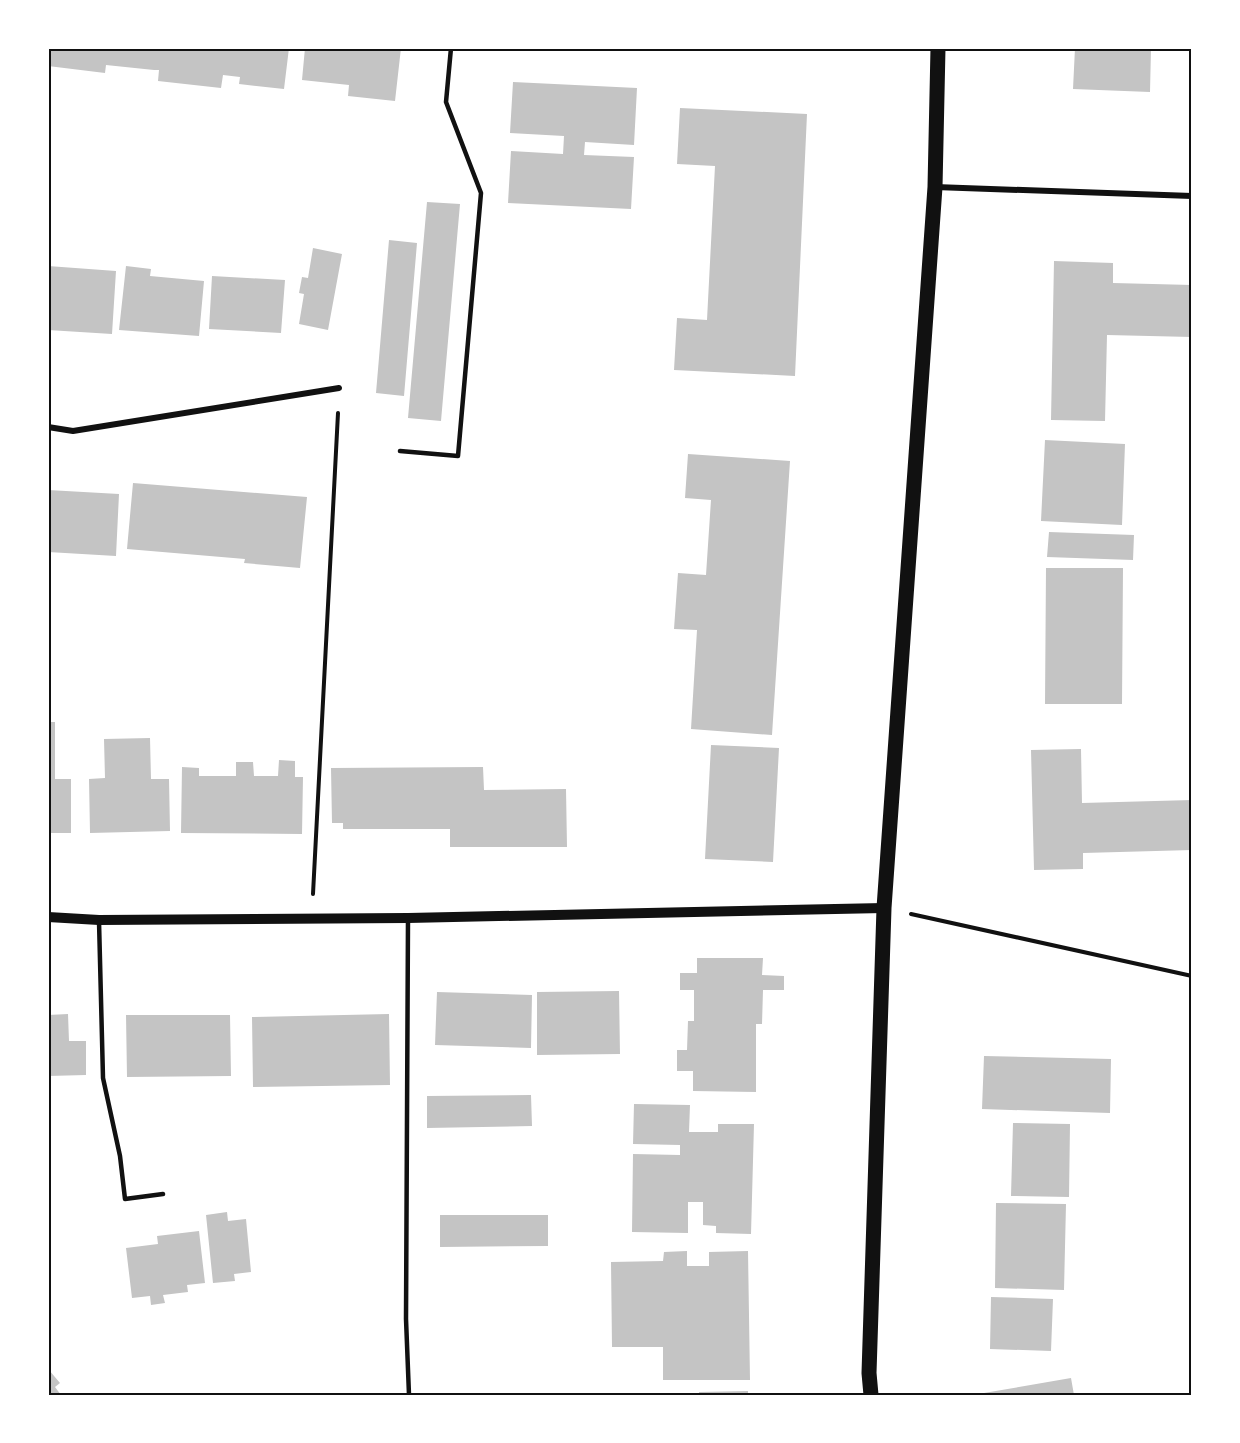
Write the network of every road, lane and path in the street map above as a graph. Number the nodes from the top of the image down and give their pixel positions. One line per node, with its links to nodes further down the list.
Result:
1 (451, 48): 7 (lane)
2 (938, 48): 3 (main road)
3 (935, 186): 4 (street); 8 (main road)
4 (1192, 196)
5 (339, 388): 6 (street); 11 (path)
6 (48, 427)
7 (400, 451)
8 (884, 908): 10 (street); 13 (path); 16 (main road)
9 (48, 917): 12 (street)
10 (408, 918): 11 (street); 15 (lane)
11 (311, 919): 12 (street)
12 (99, 921): 14 (lane)
13 (1192, 976)
14 (164, 1194)
15 (409, 1395)
16 (871, 1395)

